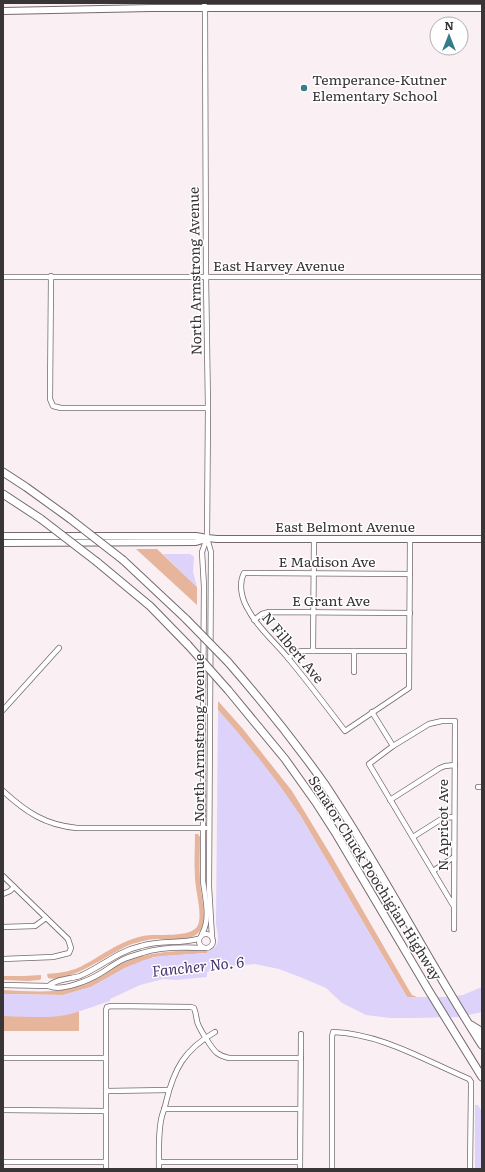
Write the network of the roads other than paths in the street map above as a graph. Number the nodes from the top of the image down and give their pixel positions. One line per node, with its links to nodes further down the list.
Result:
1 (205, 5): 2 (main road); 4 (main road); 6 (street, North Armstrong Avenue)
2 (280, 5): 3 (main road)
3 (482, 8)
4 (3, 11)
5 (52, 276): 6 (street, East Harvey Avenue); 7 (street, East Harvey Avenue); 9 (street)
6 (206, 276): 8 (street, East Harvey Avenue); 9 (street, North Armstrong Avenue)
7 (3, 277)
8 (482, 278)
9 (208, 408): 13 (street, North Armstrong Avenue)
10 (3, 472): 56 (highway, Senator Chuck Poochigian Highway, bridge)
11 (3, 494): 65 (highway, Senator Chuck Poochigian Highway, bridge)
12 (3, 536): 13 (main road, East Belmont Avenue)
13 (207, 538): 14 (main road, East Belmont Avenue); 17 (main road, East Belmont Avenue); 37 (street, North Armstrong Avenue); 38 (street, North Armstrong Avenue)
14 (314, 539): 15 (main road, East Belmont Avenue); 19 (street)
15 (410, 539): 16 (main road, East Belmont Avenue); 20 (street)
16 (482, 539)
17 (3, 543)
18 (244, 573): 19 (street, E Madison Ave); 23 (street, N Filbert Ave)
19 (314, 573): 20 (street, E Madison Ave); 21 (street)
20 (410, 574): 22 (street)
21 (314, 612): 22 (street, E Grant Ave); 23 (street, E Grant Ave); 25 (street)
22 (410, 613): 27 (street)
23 (254, 620): 28 (street, N Filbert Ave)
24 (59, 648): 30 (street)
25 (313, 651): 26 (street); 28 (street)
26 (354, 651): 27 (street); 29 (street)
27 (409, 651): 31 (street)
28 (288, 658): 31 (street, N Filbert Ave)
29 (354, 672)
30 (3, 710)
31 (372, 712): 32 (street)
32 (394, 746): 33 (street, N Apricot Ave); 35 (street)
33 (455, 766): 35 (street); 36 (street, N Apricot Ave)
34 (3, 791): 37 (street)
35 (390, 800): 39 (street)
36 (454, 816): 39 (street); 40 (street, N Apricot Ave)
37 (203, 828): 38 (street); 49 (street, North Armstrong Avenue)
38 (210, 828): 50 (street, North Armstrong Avenue)
39 (413, 837): 41 (street)
40 (454, 857): 41 (street); 45 (street, N Apricot Ave)
41 (433, 871): 45 (street)
42 (3, 876): 43 (street)
43 (14, 887): 44 (street); 46 (street)
44 (3, 894)
45 (454, 905): 48 (street, N Apricot Ave)
46 (46, 918): 47 (street); 53 (street)
47 (3, 927)
48 (454, 929)
49 (202, 934): 50 (street); 51 (street)
50 (212, 937): 52 (street)
51 (198, 939): 52 (street); 55 (street)
52 (203, 948): 55 (street)
53 (3, 959)
54 (3, 985): 55 (street)
55 (49, 986)
56 (468, 1023): 59 (highway); 61 (highway, Senator Chuck Poochigian Highway)
57 (215, 1032): 60 (street)
58 (301, 1034): 64 (street)
59 (482, 1036)
60 (206, 1037): 63 (street); 64 (street); 66 (street)
61 (482, 1046)
62 (3, 1058): 63 (street)
63 (106, 1058): 67 (street)
64 (301, 1058): 69 (street)
65 (482, 1077)
66 (169, 1090): 67 (street); 68 (street)
67 (106, 1091): 71 (street)
68 (164, 1109): 69 (street); 75 (street)
69 (300, 1109): 76 (street)
70 (3, 1110): 71 (street)
71 (106, 1111): 74 (street)
72 (3, 1162): 73 (street)
73 (54, 1162): 74 (street); 77 (street)
74 (106, 1162): 78 (street)
75 (159, 1162): 76 (street); 79 (street)
76 (300, 1162): 80 (street)
77 (54, 1169)
78 (106, 1169)
79 (159, 1169)
80 (300, 1169)
81 (332, 1169): 82 (street)
82 (470, 1169)

